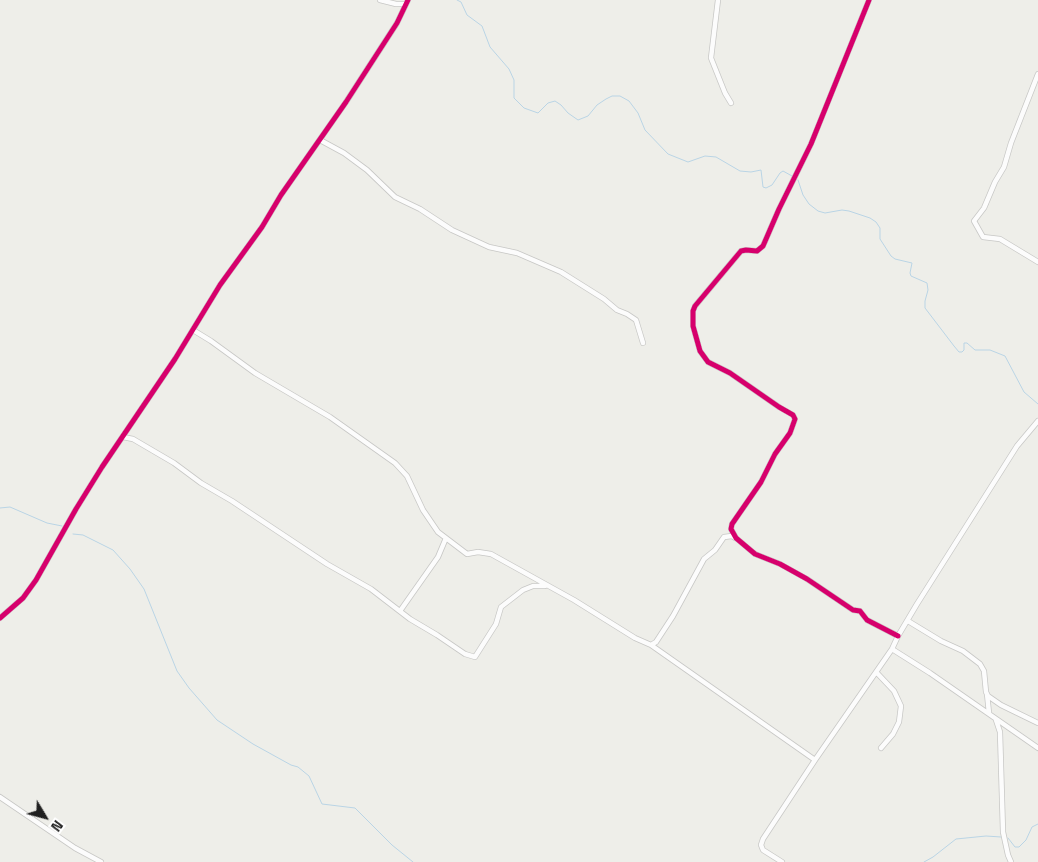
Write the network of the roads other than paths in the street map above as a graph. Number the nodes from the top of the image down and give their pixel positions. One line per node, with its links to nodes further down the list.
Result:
1 (380, 0): 4 (street)
2 (718, 0): 6 (street)
3 (869, 0): 16 (street)
4 (407, 2): 7 (street)
5 (1038, 74): 8 (street)
6 (731, 103)
7 (320, 140): 9 (street); 10 (street)
8 (1038, 262)
9 (193, 330): 12 (street); 15 (street)
10 (643, 343)
11 (1038, 421): 20 (street)
12 (130, 427): 13 (street); 14 (street)
13 (123, 437): 14 (street); 19 (street)
14 (133, 440): 18 (street)
15 (446, 538): 17 (street); 18 (street)
16 (736, 538): 21 (street); 22 (street)
17 (547, 586): 18 (street); 22 (street)
18 (400, 611)
19 (0, 618)
20 (908, 621): 21 (street); 25 (street)
21 (898, 636): 23 (street)
22 (651, 645): 31 (street)
23 (892, 649): 24 (street); 26 (street)
24 (877, 672): 29 (street); 31 (street)
25 (987, 694): 26 (street); 28 (street)
26 (989, 713): 27 (street)
27 (996, 718): 30 (street); 35 (street)
28 (1038, 723)
29 (881, 748)
30 (1038, 748)
31 (815, 760): 34 (street)
32 (0, 797): 33 (street)
33 (101, 862)
34 (782, 862)
35 (1011, 862)

